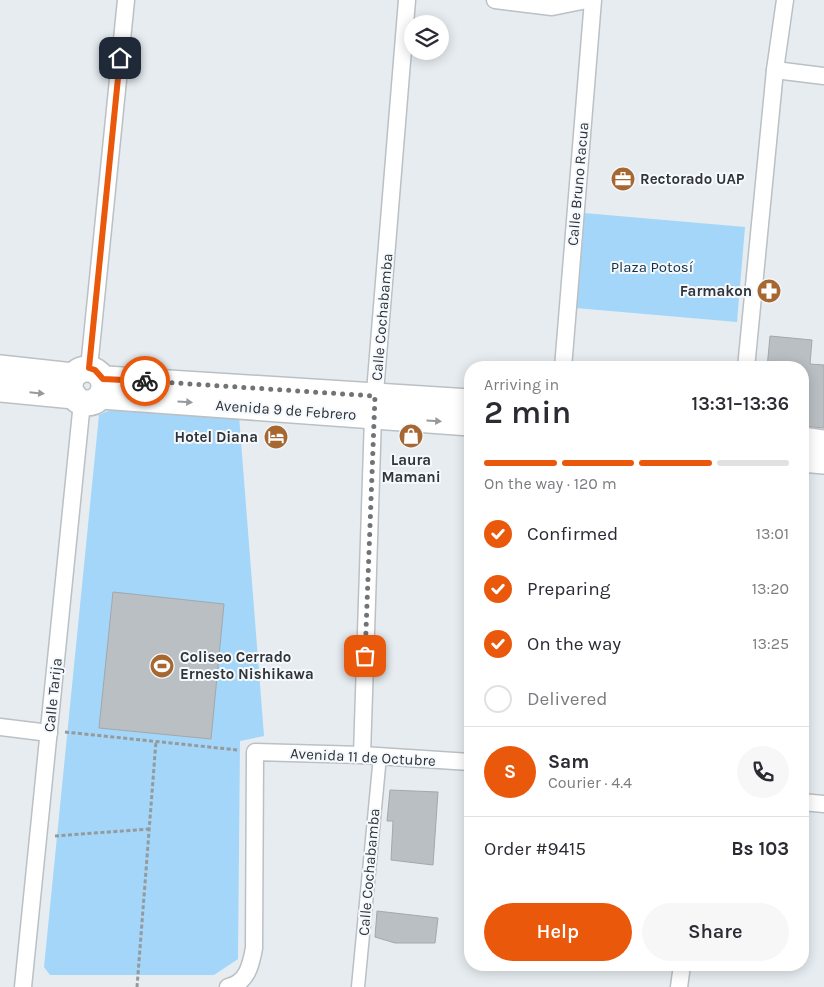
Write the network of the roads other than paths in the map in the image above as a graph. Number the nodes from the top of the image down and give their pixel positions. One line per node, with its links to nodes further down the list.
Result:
1 (126, 0): 12 (street, Calle Tarija)
2 (407, 0): 15 (street, Calle Cochabamba)
3 (495, 0): 4 (street)
4 (588, 0)
5 (593, 0): 9 (street, Calle Bruno Racua)
6 (785, 0): 7 (street)
7 (775, 70): 8 (street); 10 (street)
8 (822, 79)
9 (564, 361)
10 (747, 361)
11 (0, 368): 12 (main road, Avenida 9 de Febrero)
12 (87, 386): 13 (main road, Avenida 9 de Febrero, one-way to 12); 15 (main road, Avenida 9 de Febrero); 22 (street, Calle Tarija)
13 (0, 389)
14 (464, 402): 15 (main road, Avenida 9 de Febrero)
15 (374, 406): 16 (main road, Avenida 9 de Febrero, one-way to 16); 23 (street, Calle Cochabamba)
16 (464, 422)
17 (809, 441): 18 (main road)
18 (824, 443)
19 (809, 460): 20 (main road)
20 (824, 461)
21 (0, 727): 22 (street)
22 (49, 732): 29 (street, Calle Tarija)
23 (362, 755): 24 (street, Avenida 11 de Octubre); 30 (street, Avenida 11 de Octubre)
24 (380, 756): 25 (street, Avenida 11 de Octubre); 31 (street, Calle Cochabamba)
25 (464, 762)
26 (809, 803): 27 (street)
27 (824, 804)
28 (681, 971): 32 (street)
29 (22, 987)
30 (228, 987)
31 (358, 987)
32 (679, 987)

